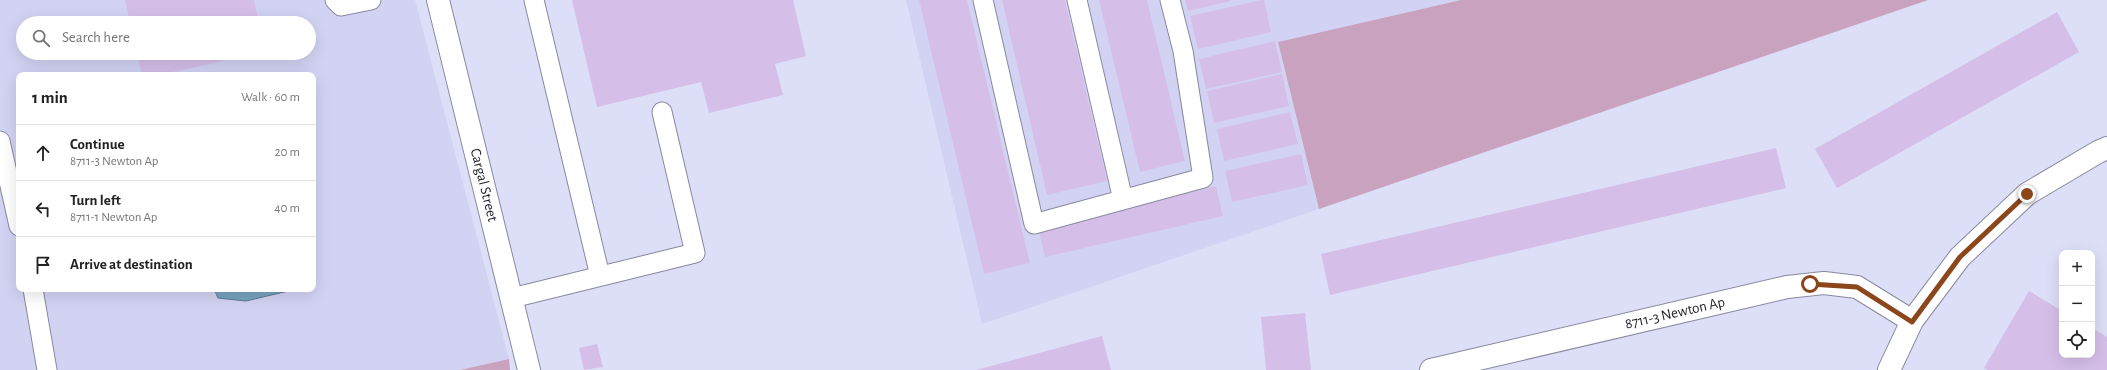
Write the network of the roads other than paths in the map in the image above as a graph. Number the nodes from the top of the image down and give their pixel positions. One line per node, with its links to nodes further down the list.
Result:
1 (335, 0): 2 (lane)
2 (371, 0)
3 (438, 0): 15 (street, Cargal Street)
4 (534, 0): 13 (lane)
5 (983, 0): 11 (lane)
6 (1077, 0): 11 (lane)
7 (1170, 0): 11 (lane)
8 (662, 112): 13 (lane)
9 (0, 141): 12 (lane)
10 (2107, 148): 16 (street)
11 (1123, 200)
12 (16, 213)
13 (600, 276): 15 (lane)
14 (34, 292): 17 (lane)
15 (512, 298): 18 (street, Cargal Street)
16 (1912, 322): 19 (street, 8711-3 Newton Ap); 20 (street)
17 (47, 370)
18 (529, 370)
19 (1431, 370)
20 (1889, 370)

